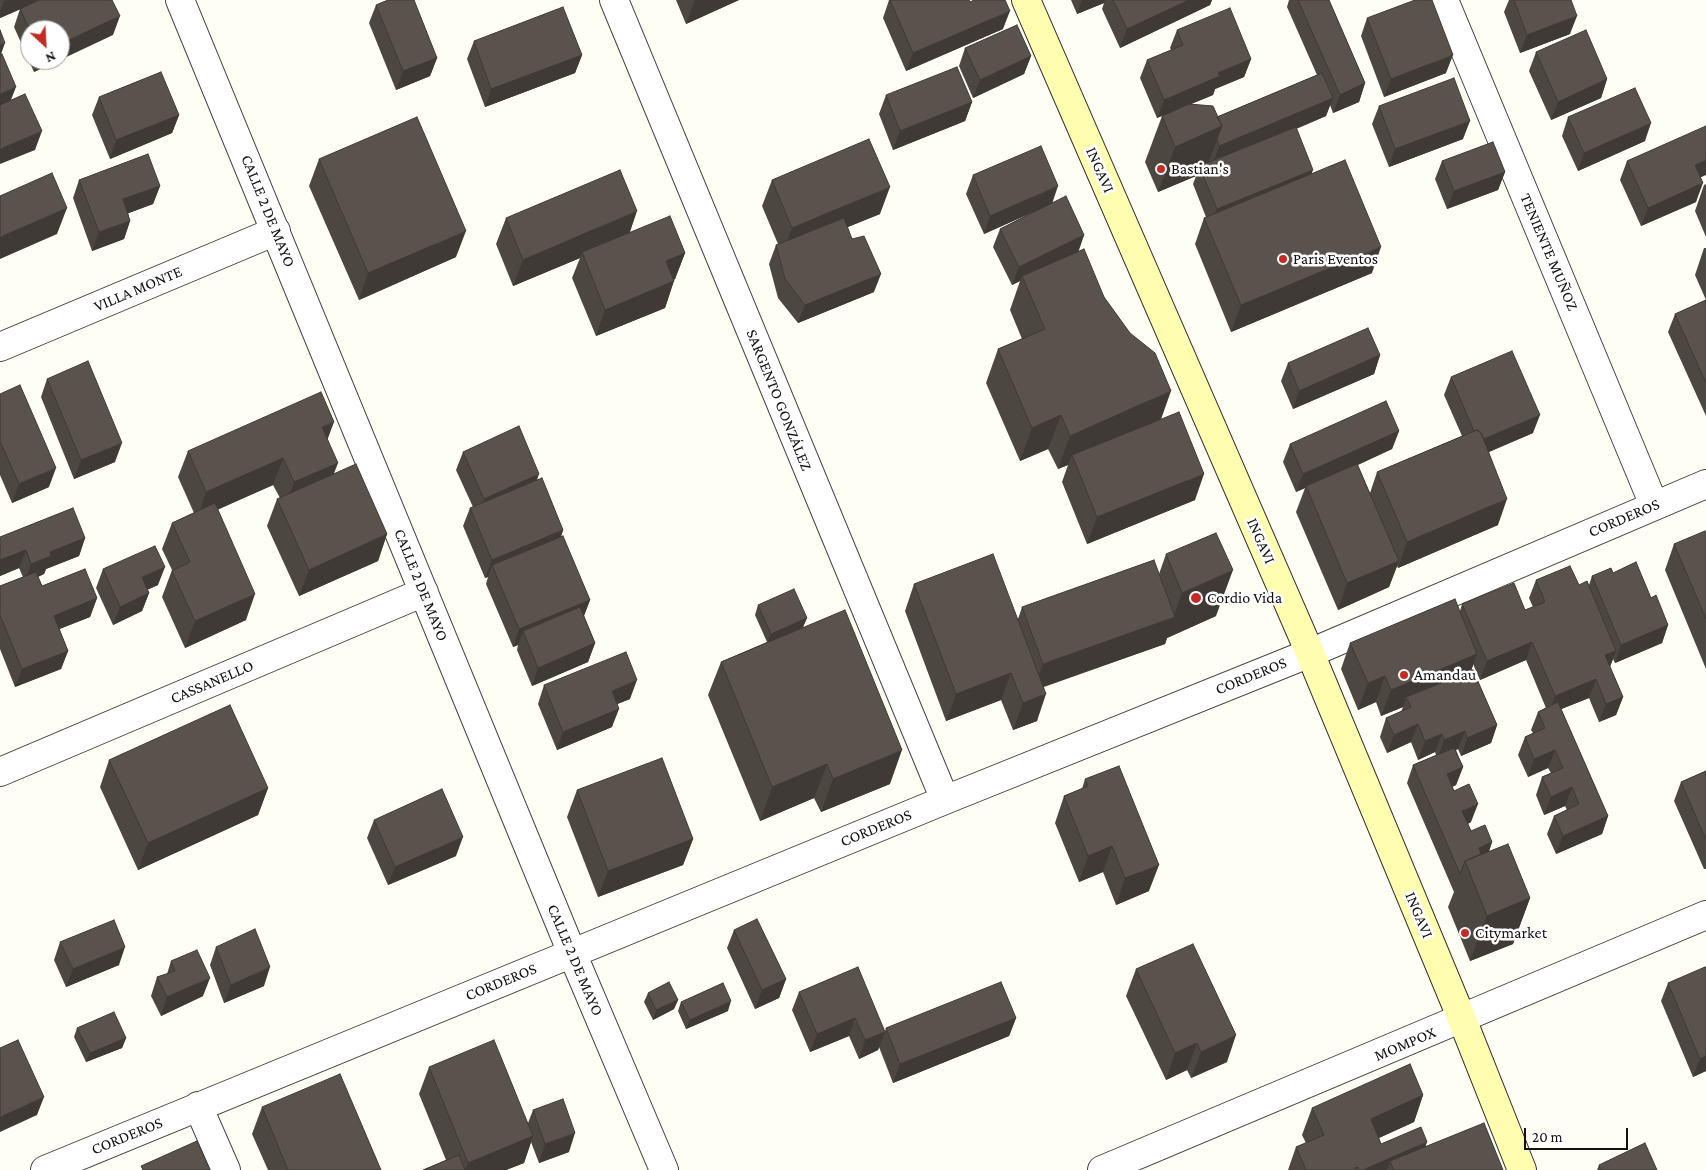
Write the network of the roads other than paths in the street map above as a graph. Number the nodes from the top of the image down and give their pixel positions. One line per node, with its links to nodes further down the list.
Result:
1 (180, 0): 5 (street, CALLE 2 DE MAYO)
2 (614, 0): 12 (street, SARGENTO GONZÁLEZ)
3 (1026, 0): 10 (main road, INGAVI)
4 (1444, 0): 8 (street, TENIENTE MUÑOZ)
5 (276, 232): 6 (street, VILLA MONTE); 9 (street, CALLE 2 DE MAYO)
6 (0, 347)
7 (1706, 484): 8 (street, CORDEROS)
8 (1654, 505): 10 (street, CORDEROS)
9 (424, 592): 11 (street, CASSANELLO); 14 (street, CALLE 2 DE MAYO)
10 (1310, 653): 12 (street, CORDEROS); 15 (main road, INGAVI)
11 (0, 772)
12 (945, 800): 14 (street, CORDEROS)
13 (1706, 915): 15 (street, MOMPOX)
14 (572, 953): 16 (street, CORDEROS); 19 (street, CALLE 2 DE MAYO)
15 (1462, 1019): 20 (street, MOMPOX); 21 (main road, INGAVI)
16 (198, 1106): 17 (street, CORDEROS); 18 (street)
17 (45, 1170)
18 (226, 1170)
19 (664, 1170)
20 (1102, 1170)
21 (1522, 1170)

